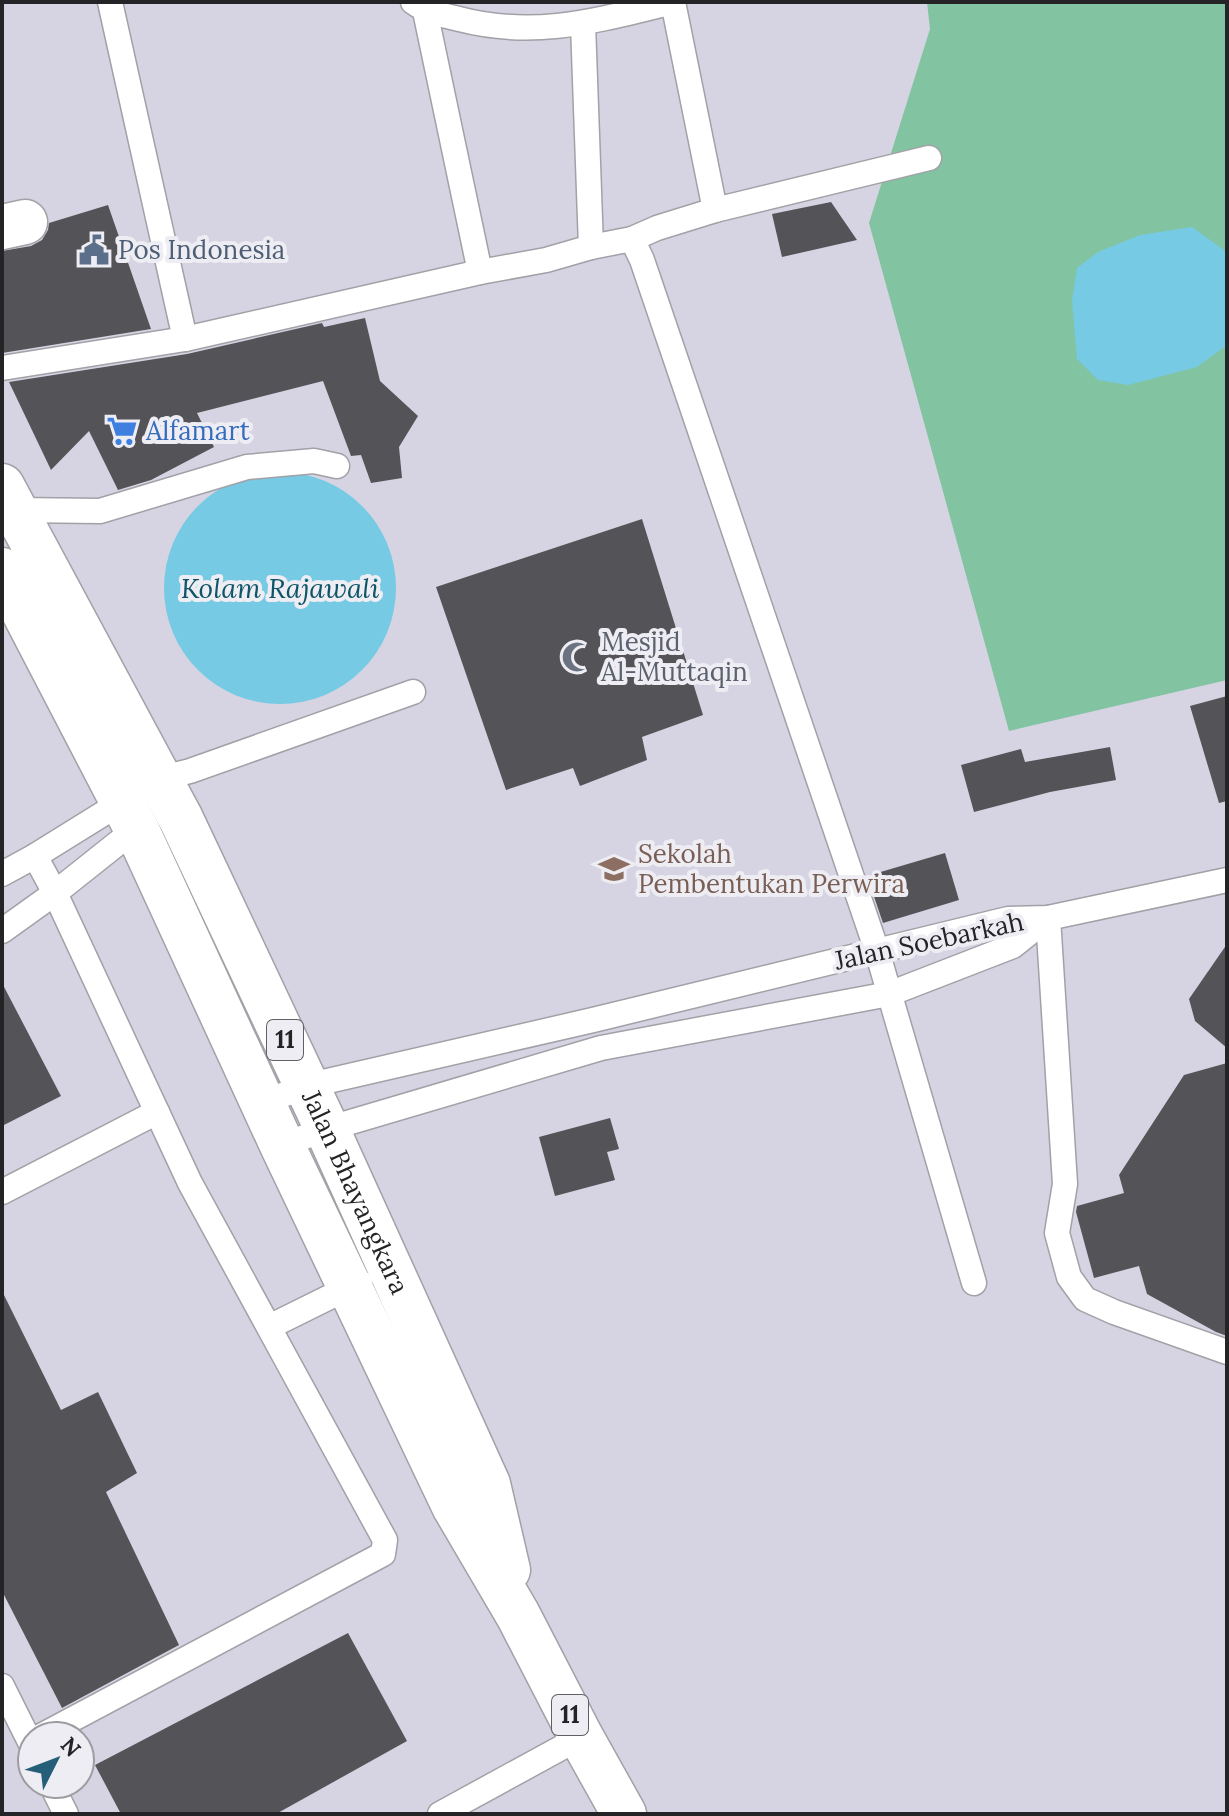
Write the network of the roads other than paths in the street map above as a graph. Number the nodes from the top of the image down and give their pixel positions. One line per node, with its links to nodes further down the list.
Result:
1 (110, 2): 10 (lane)
2 (673, 2): 4 (lane); 6 (lane)
3 (419, 6): 4 (lane); 9 (lane)
4 (583, 24): 8 (lane)
5 (929, 158): 6 (lane)
6 (715, 210): 7 (lane)
7 (632, 239): 8 (lane); 24 (lane)
8 (591, 247): 9 (lane)
9 (480, 272): 10 (lane)
10 (185, 339): 11 (lane)
11 (2, 368)
12 (337, 466): 13 (lane)
13 (6, 503): 16 (highway, Jalan Bhayangkara / 11)
14 (2, 570): 17 (highway, Jalan Bhayangkara / 11)
15 (413, 692): 16 (lane)
16 (173, 782): 17 (lane); 26 (highway, Jalan Bhayangkara / 11)
17 (129, 816): 18 (lane); 21 (lane); 27 (highway, Jalan Bhayangkara / 11)
18 (35, 856): 19 (lane); 21 (lane)
19 (2, 874)
20 (1227, 880): 22 (lane)
21 (55, 893): 23 (lane); 28 (lane)
22 (1048, 918): 24 (lane, Jalan Soebarkah); 25 (lane, Jalan Soebarkah); 36 (lane)
23 (2, 931)
24 (877, 951): 25 (lane); 26 (lane, Jalan Soebarkah)
25 (889, 994): 29 (lane, Jalan Soebarkah); 33 (lane)
26 (306, 1086): 27 (lane, Jalan Soebarkah); 29 (highway, Jalan Bhayangkara / 11)
27 (262, 1103): 30 (highway, Jalan Bhayangkara / 11)
28 (157, 1112): 31 (lane); 35 (lane)
29 (327, 1129): 30 (lane, Jalan Soebarkah); 32 (highway, Jalan Bhayangkara / 11)
30 (282, 1145): 34 (highway, Jalan Bhayangkara / 11)
31 (2, 1192)
32 (390, 1268): 34 (lane); 37 (highway, Jalan Bhayangkara / 11)
33 (974, 1283)
34 (349, 1287): 35 (lane); 37 (highway, Jalan Bhayangkara / 11)
35 (269, 1327): 40 (lane)
36 (1227, 1352)
37 (518, 1615): 41 (highway, Jalan Bhayangkara / 11)
38 (2, 1686): 39 (lane)
39 (22, 1720)
40 (73, 1720)
41 (581, 1737): 42 (lane); 43 (highway, Jalan Bhayangkara / 11)
42 (440, 1814)
43 (624, 1814)

